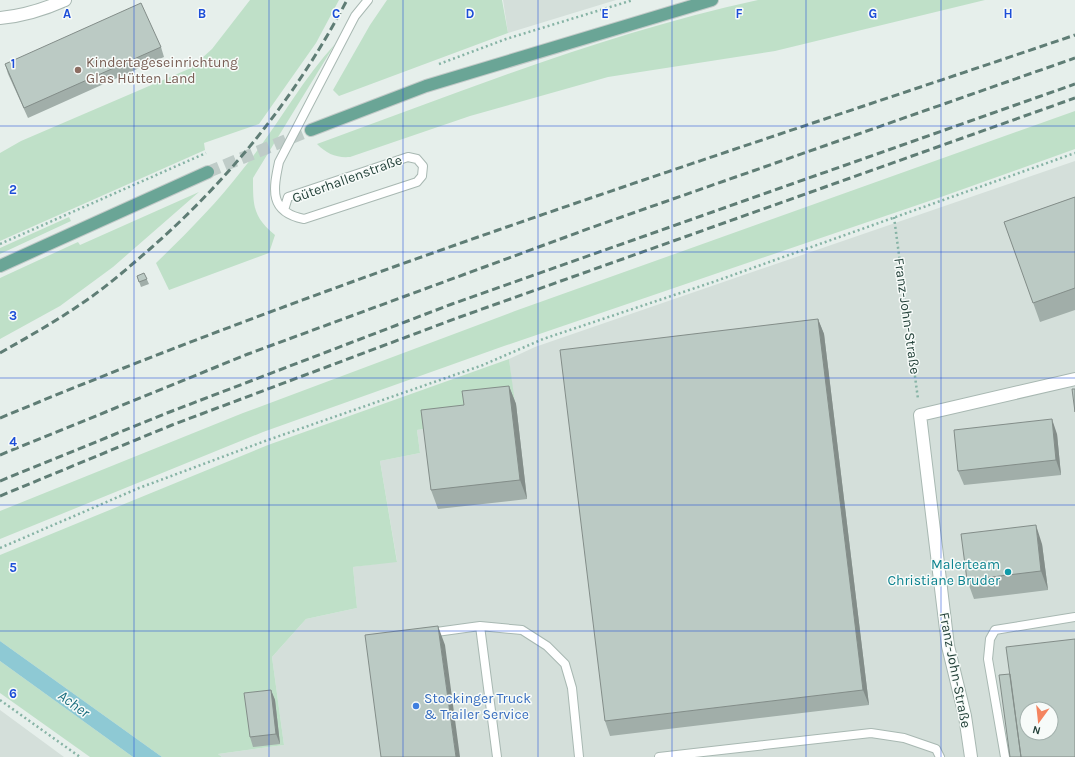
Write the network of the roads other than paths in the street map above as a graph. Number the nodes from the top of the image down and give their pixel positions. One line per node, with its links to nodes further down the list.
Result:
1 (66, 0): 4 (street)
2 (368, 0): 8 (lane, Güterhallenstraße)
3 (712, 0): 6 (main road)
4 (51, 3): 5 (street)
5 (0, 18)
6 (311, 130)
7 (208, 172): 9 (main road)
8 (284, 210): 8 (lane, Güterhallenstraße)
9 (0, 266)
10 (1075, 378): 18 (street, Franz-John-Straße)
11 (1075, 617): 19 (lane)
12 (480, 626): 13 (lane); 14 (lane); 15 (lane)
13 (419, 634)
14 (498, 757)
15 (579, 757)
16 (659, 757): 17 (lane)
17 (940, 757)
18 (971, 757)
19 (1005, 757)

